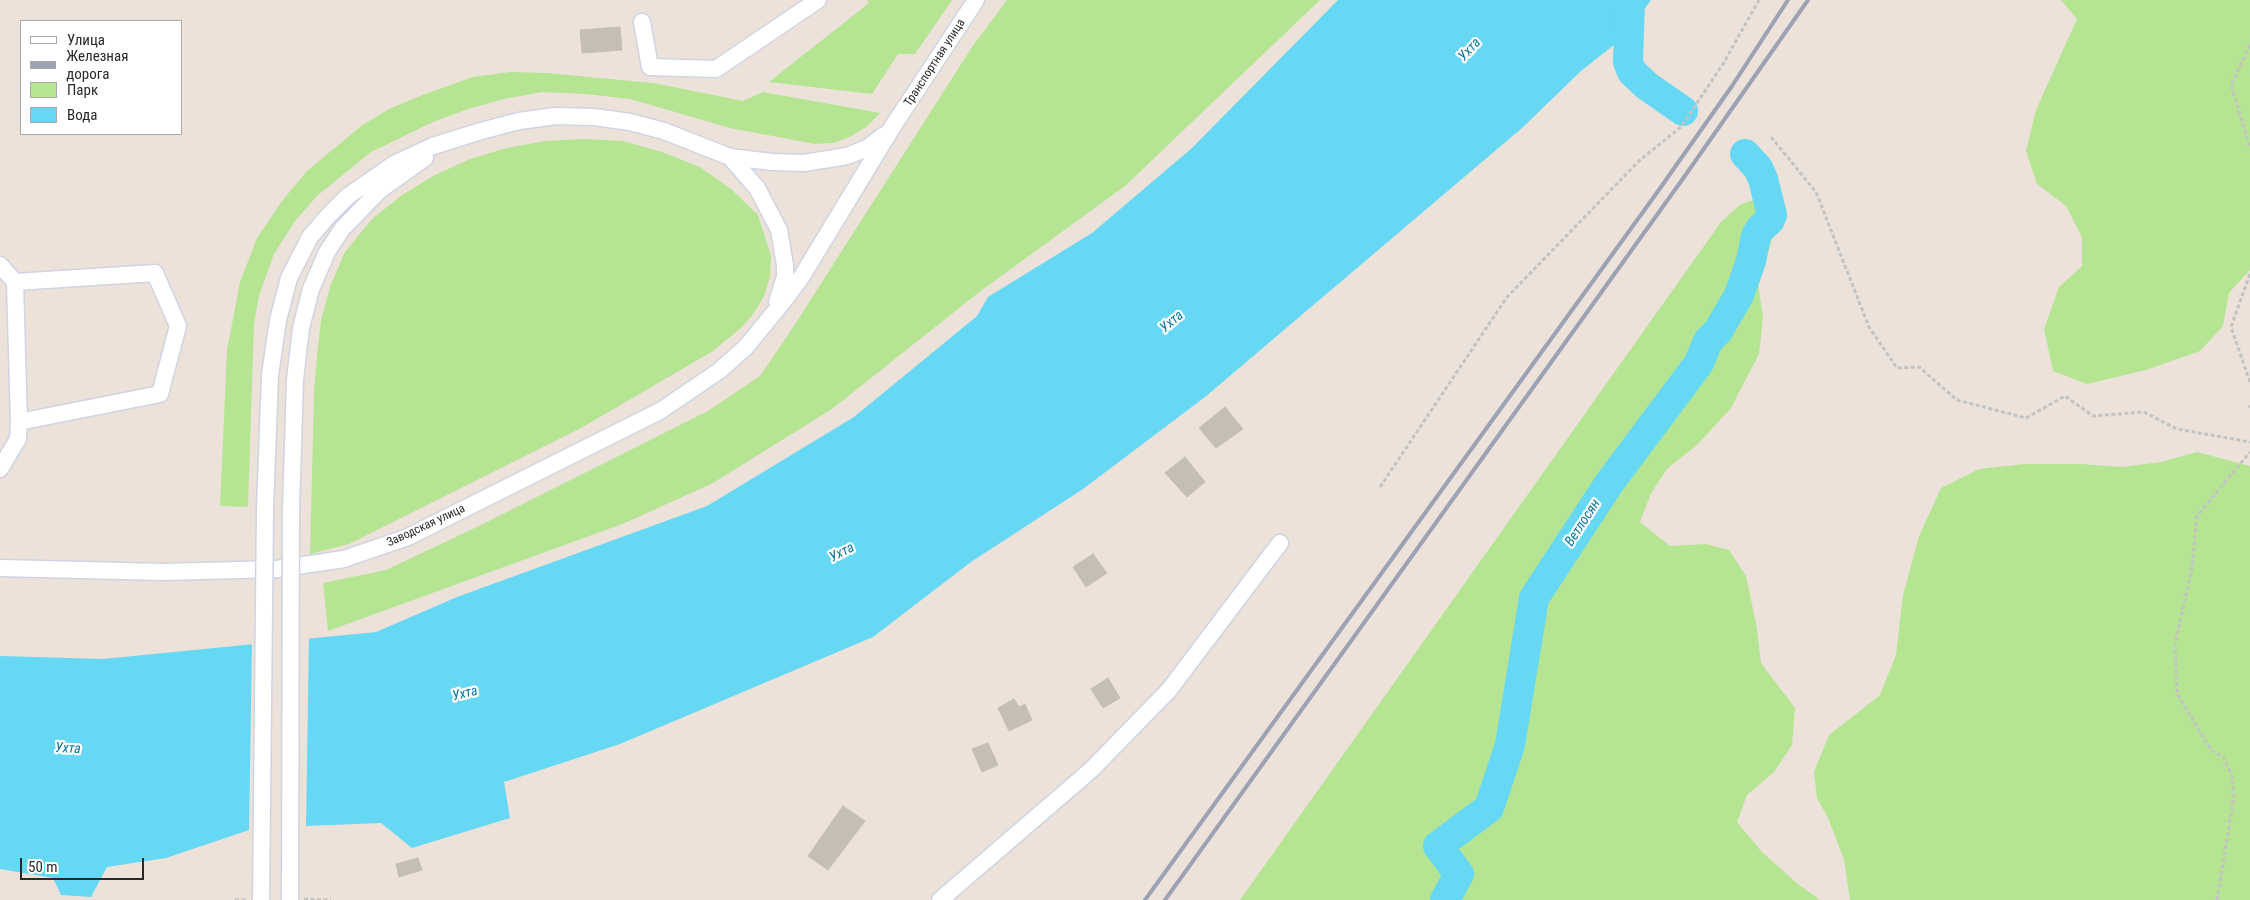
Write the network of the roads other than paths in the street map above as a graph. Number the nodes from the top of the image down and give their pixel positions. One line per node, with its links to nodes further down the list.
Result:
1 (818, 0): 3 (street)
2 (976, 0): 4 (street, Транспортная улица)
3 (642, 22)
4 (893, 126): 6 (street); 9 (street)
5 (481, 131): 6 (street); 14 (street, bridge); 15 (street, bridge)
6 (730, 157): 9 (street)
7 (0, 265): 8 (street)
8 (15, 282): 10 (street); 10 (street)
9 (769, 320): 13 (street, Заводская улица)
10 (19, 422): 11 (street)
11 (0, 469)
12 (1280, 543): 16 (street)
13 (0, 568)
14 (261, 900)
15 (290, 900)
16 (940, 900)

